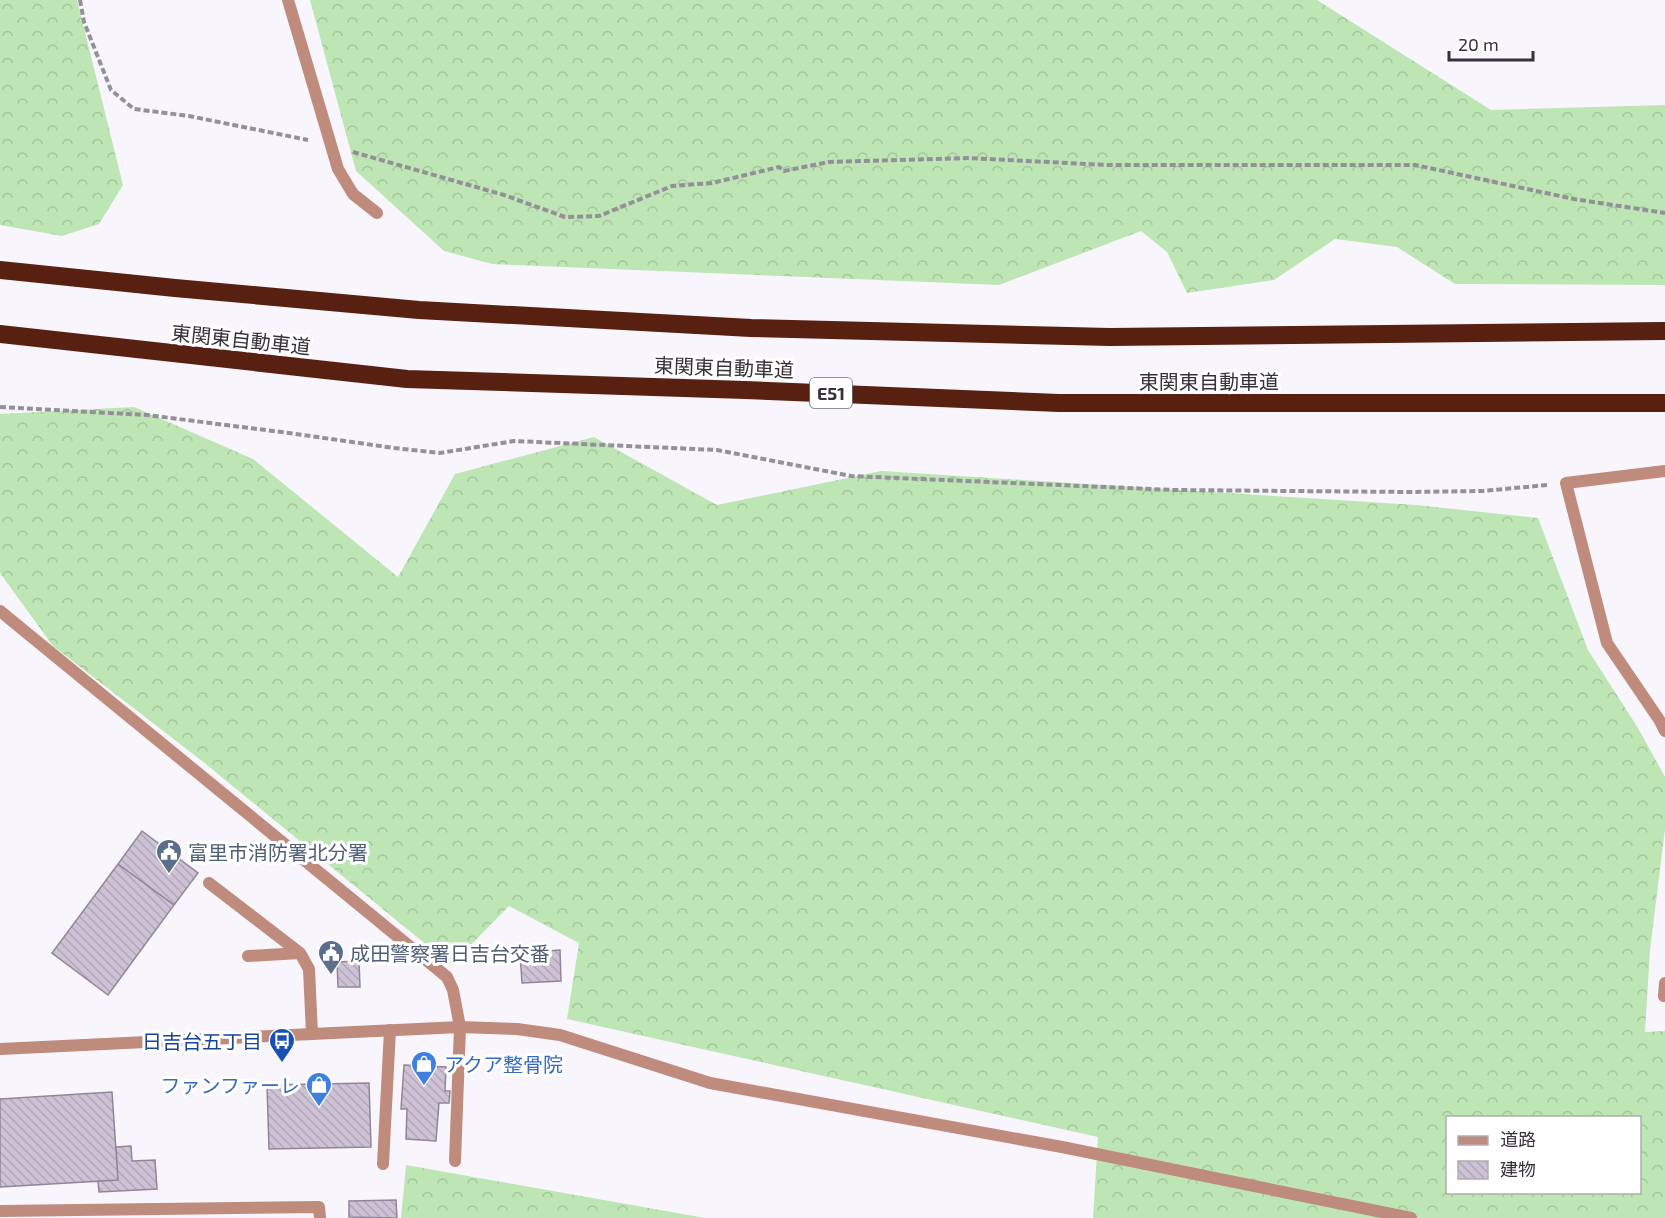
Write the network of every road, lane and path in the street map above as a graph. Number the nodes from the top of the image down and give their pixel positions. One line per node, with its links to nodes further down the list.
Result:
1 (80, 0): 3 (path)
2 (288, 0): 5 (street)
3 (311, 141)
4 (345, 150): 6 (path)
5 (377, 213)
6 (1665, 213)
7 (0, 270): 8 (highway, 東関東自動車道)
8 (1665, 331)
9 (0, 334): 10 (highway, 東関東自動車道 / E51)
10 (1665, 403)
11 (0, 407): 13 (path)
12 (1665, 471): 13 (street)
13 (1566, 483): 15 (street)
14 (0, 611): 21 (street)
15 (1665, 731)
16 (209, 883): 17 (street)
17 (300, 953): 18 (street); 23 (street)
18 (248, 956)
19 (1665, 982): 20 (street)
20 (1665, 996)
21 (460, 1027): 22 (street); 25 (street); 29 (street)
22 (390, 1030): 23 (street); 26 (street)
23 (312, 1034): 24 (street)
24 (0, 1049)
25 (455, 1161)
26 (383, 1164)
27 (0, 1211): 28 (street)
28 (320, 1218)
29 (1411, 1218)

